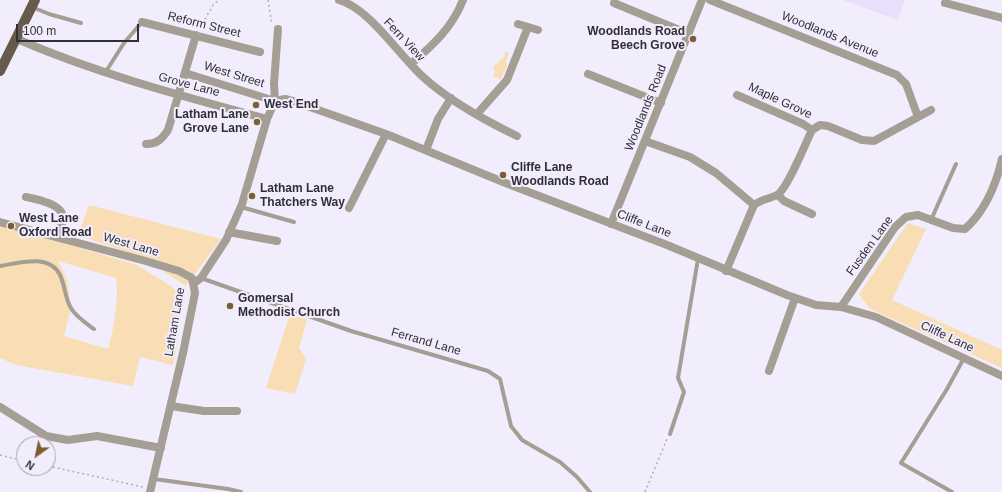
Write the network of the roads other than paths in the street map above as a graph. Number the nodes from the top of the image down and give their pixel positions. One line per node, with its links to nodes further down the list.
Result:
1 (339, 0): 19 (street, Fern View)
2 (463, 0): 19 (street)
3 (702, 0): 15 (street, Woodlands Road)
4 (710, 0): 31 (street, Woodlands Avenue)
5 (614, 3): 15 (street)
6 (945, 3): 8 (street)
7 (33, 4): 10 (lane); 17 (main road)
8 (1002, 18)
9 (142, 22): 16 (street, Reform Street); 21 (lane)
10 (81, 23)
11 (518, 24): 12 (street)
12 (528, 27): 14 (street); 30 (street)
13 (278, 28): 27 (street)
14 (538, 30)
15 (689, 34): 28 (street, Woodlands Road)
16 (196, 35): 18 (street, Reform Street); 22 (street)
17 (17, 39): 20 (main road); 21 (street, Grove Lane)
18 (260, 52)
19 (411, 64): 26 (street, Fern View)
20 (0, 71)
21 (105, 73): 24 (street, Grove Lane)
22 (185, 73): 24 (street); 27 (street, West Street)
23 (588, 74): 28 (street)
24 (178, 95): 32 (street, Grove Lane); 37 (street)
25 (737, 95): 33 (street, Maple Grove)
26 (450, 98): 30 (street, Fern View); 38 (street)
27 (275, 101): 32 (street, Latham Lane); 34 (street, Cliffe Lane)
28 (661, 103): 36 (street, Woodlands Road)
29 (931, 110): 31 (street)
30 (477, 114): 35 (street, Fern View)
31 (918, 117): 33 (street)
32 (268, 119): 44 (street, Latham Lane)
33 (812, 130): 41 (street)
34 (386, 134): 38 (street, Cliffe Lane); 45 (street)
35 (517, 136)
36 (645, 142): 43 (street); 50 (street, Woodlands Road)
37 (146, 144)
38 (426, 150): 50 (street, Cliffe Lane)
39 (1002, 159): 47 (street, Fusden Lane)
40 (956, 164): 47 (lane)
41 (778, 195): 43 (street); 46 (street)
42 (26, 196): 52 (street)
43 (754, 205): 56 (street)
44 (241, 206): 49 (lane); 51 (street, Latham Lane)
45 (349, 208)
46 (812, 214)
47 (931, 220): 60 (street, Fusden Lane)
48 (0, 222): 52 (street, West Lane)
49 (294, 222)
50 (610, 224): 54 (street, Cliffe Lane)
51 (229, 232): 53 (street); 57 (street, Latham Lane)
52 (58, 236): 58 (street, West Lane)
53 (277, 241)
54 (698, 259): 56 (street, Cliffe Lane); 68 (lane)
55 (0, 266): 61 (lane)
56 (726, 271): 59 (street, Cliffe Lane)
57 (201, 278): 58 (street, Latham Lane); 73 (lane, Ferrand Lane)
58 (194, 283): 65 (street, Latham Lane)
59 (795, 298): 60 (street, Cliffe Lane); 63 (street)
60 (841, 308): 62 (street, Cliffe Lane)
61 (94, 329)
62 (964, 358): 64 (street, Cliffe Lane); 74 (lane)
63 (769, 371)
64 (1002, 376)
65 (171, 406): 67 (street); 69 (street, Latham Lane)
66 (0, 407): 69 (street)
67 (237, 411)
68 (670, 434)
69 (161, 448): 70 (street, Latham Lane)
70 (154, 479): 71 (street, Latham Lane); 72 (lane)
71 (151, 490)
72 (241, 492)
73 (590, 492)
74 (952, 492)

